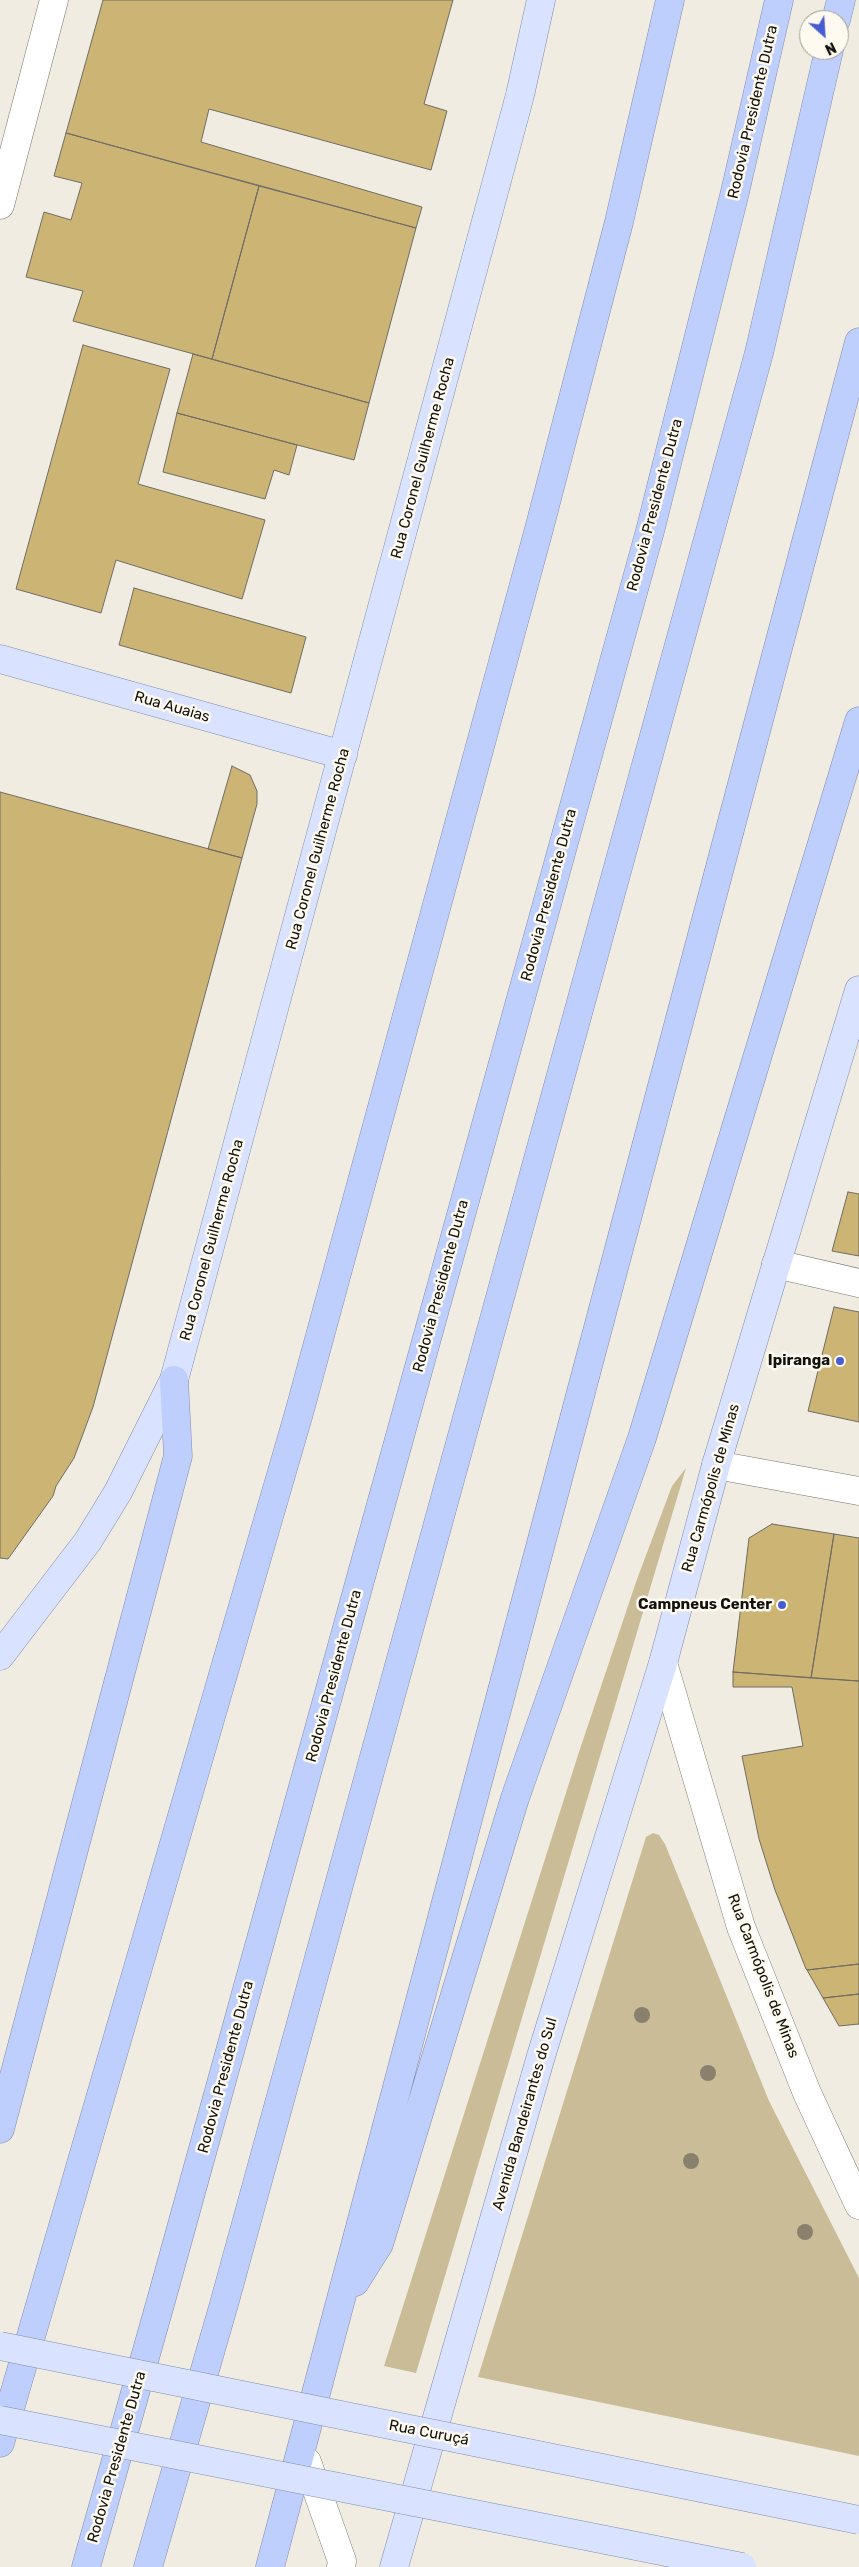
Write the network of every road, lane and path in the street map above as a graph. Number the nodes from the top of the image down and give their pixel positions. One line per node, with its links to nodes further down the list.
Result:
1 (54, 0): 6 (street)
2 (541, 0): 10 (main road, Rua Coronel Guilherme Rocha)
3 (670, 0): 24 (highway)
4 (779, 0): 27 (highway, Rodovia Presidente Dutra)
5 (827, 60): 28 (highway)
6 (0, 205)
7 (859, 342): 21 (highway)
8 (0, 659): 10 (main road, Rua Auaias)
9 (859, 721): 21 (highway)
10 (343, 755): 14 (main road, Rua Coronel Guilherme Rocha)
11 (859, 990): 12 (main road, Rua Carmópolis de Minas)
12 (776, 1264): 13 (street); 15 (main road, Rua Carmópolis de Minas)
13 (859, 1284)
14 (174, 1380): 17 (main road, Rua Coronel Guilherme Rocha); 19 (highway)
15 (716, 1465): 16 (street); 18 (main road, Rua Carmópolis de Minas)
16 (859, 1492)
17 (0, 1656)
18 (662, 1663): 20 (street, Rua Carmópolis de Minas); 31 (main road, Avenida Bandeirantes do Sul)
19 (0, 2129)
20 (859, 2205)
21 (341, 2304): 25 (highway)
22 (0, 2346): 26 (main road, Rua Curuçá, bridge)
23 (0, 2420): 32 (main road, bridge)
24 (0, 2443)
25 (302, 2448): 29 (highway); 30 (street)
26 (859, 2520)
27 (86, 2567)
28 (148, 2567)
29 (270, 2567)
30 (341, 2567)
31 (394, 2567)
32 (742, 2567)

